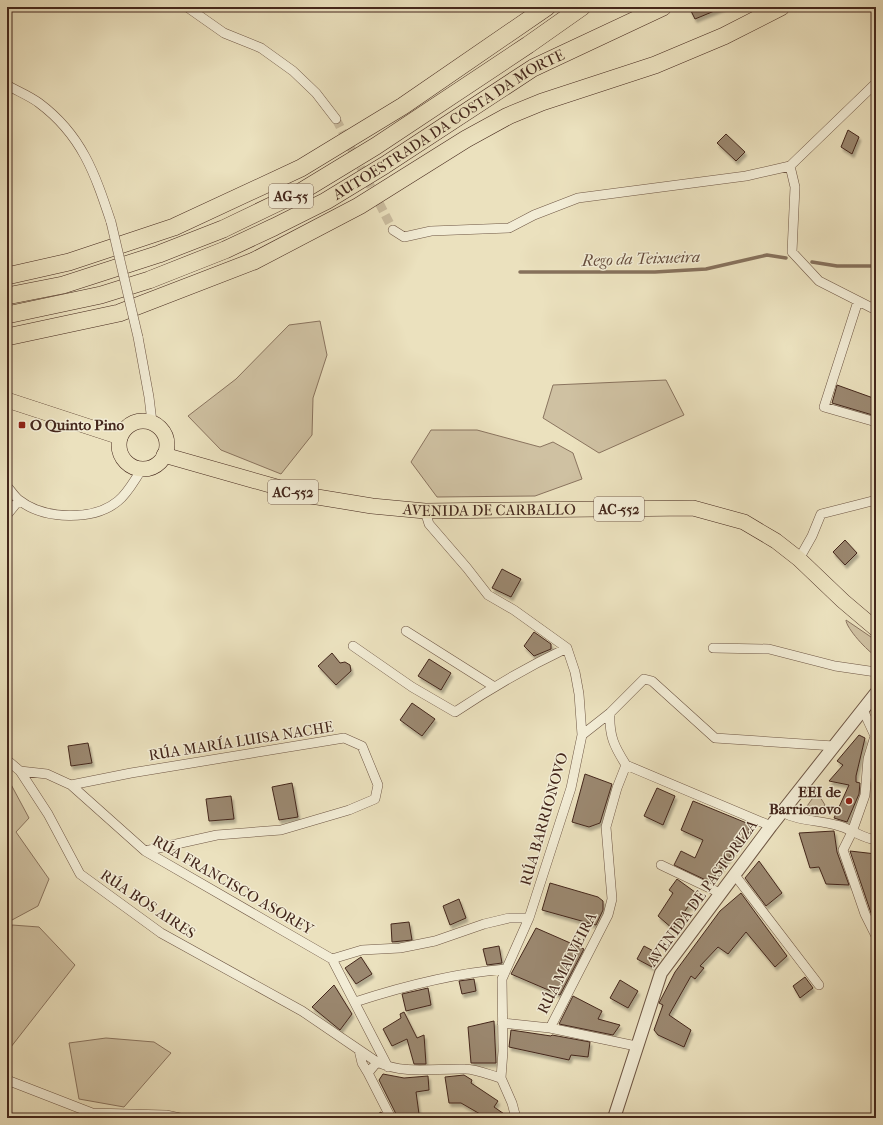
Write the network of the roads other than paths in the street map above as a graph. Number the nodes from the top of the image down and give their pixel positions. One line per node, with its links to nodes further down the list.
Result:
1 (187, 7): 8 (street)
2 (547, 7): 11 (highway)
3 (582, 7): 12 (highway, AUTOESTRADA DA COSTA DA MORTE / AG-55)
4 (663, 7): 15 (highway, AUTOESTRADA DA COSTA DA MORTE / AG-55)
5 (782, 7): 16 (highway)
6 (876, 83): 9 (street)
7 (7, 85): 18 (street, bridge)
8 (336, 119)
9 (790, 166): 10 (street); 13 (street)
10 (393, 230)
11 (7, 276)
12 (7, 296)
13 (858, 301): 14 (street); 19 (street)
14 (876, 310)
15 (7, 316)
16 (7, 338)
17 (7, 400): 20 (main road)
18 (152, 422): 20 (main road); 21 (main road)
19 (876, 422)
20 (120, 437): 22 (main road)
21 (164, 455): 22 (main road); 26 (main road, AVENIDA DE CARBALLO / AC-552)
22 (142, 468): 24 (street)
23 (7, 486): 24 (street)
24 (20, 500): 27 (street)
25 (876, 500): 28 (street)
26 (425, 511): 28 (main road, AVENIDA DE CARBALLO / AC-552); 32 (street)
27 (7, 515)
28 (799, 559): 29 (main road, AVENIDA DE CARBALLO / AC-552)
29 (876, 629)
30 (406, 631): 35 (street)
31 (353, 646): 35 (street)
32 (567, 648): 35 (street); 39 (street, RÚA BARRIONOVO)
33 (713, 648): 34 (street)
34 (876, 672)
35 (493, 686)
36 (876, 692): 37 (street, AVENIDA DE PASTORIZA)
37 (863, 710): 40 (street, AVENIDA DE PASTORIZA); 47 (street)
38 (610, 713): 39 (street); 40 (street); 42 (street)
39 (582, 736): 53 (street, RÚA BARRIONOVO)
40 (834, 746): 45 (street, AVENIDA DE PASTORIZA)
41 (7, 760): 43 (street, RÚA BOS AIRES)
42 (626, 764): 46 (street); 60 (street, RÚA MALVEIRA)
43 (20, 771): 44 (street, RÚA FRANCISCO ASOREY); 62 (street, RÚA BOS AIRES)
44 (70, 785): 49 (street, RÚA FRANCISCO ASOREY); 49 (street, RÚA MARÍA LUISA NACHE)
45 (782, 812): 46 (street, AVENIDA DE PASTORIZA); 47 (street)
46 (771, 826): 51 (street, AVENIDA DE PASTORIZA)
47 (852, 832): 48 (street); 54 (street)
48 (876, 840)
49 (145, 851): 55 (street, RÚA FRANCISCO ASOREY)
50 (661, 865): 52 (street)
51 (734, 874): 52 (street, AVENIDA DE PASTORIZA); 57 (street)
52 (720, 893): 61 (street, AVENIDA DE PASTORIZA)
53 (529, 918): 55 (street); 56 (street, RÚA BARRIONOVO)
54 (876, 936)
55 (332, 959): 58 (street)
56 (506, 969): 58 (street); 59 (street, RÚA BARRIONOVO)
57 (819, 985)
58 (355, 1002): 64 (street)
59 (502, 1023): 60 (street); 66 (street, RÚA BARRIONOVO)
60 (550, 1028): 61 (street)
61 (636, 1046): 71 (street, AVENIDA DE PASTORIZA)
62 (359, 1050): 63 (street, RÚA BOS AIRES); 65 (street)
63 (377, 1062): 64 (street, RÚA BOS AIRES); 65 (street)
64 (388, 1067): 66 (street, RÚA BOS AIRES)
65 (368, 1073): 69 (street)
66 (501, 1078): 70 (street, RÚA BARRIONOVO)
67 (7, 1080): 68 (street)
68 (180, 1118)
69 (391, 1118)
70 (516, 1118)
71 (614, 1118)

